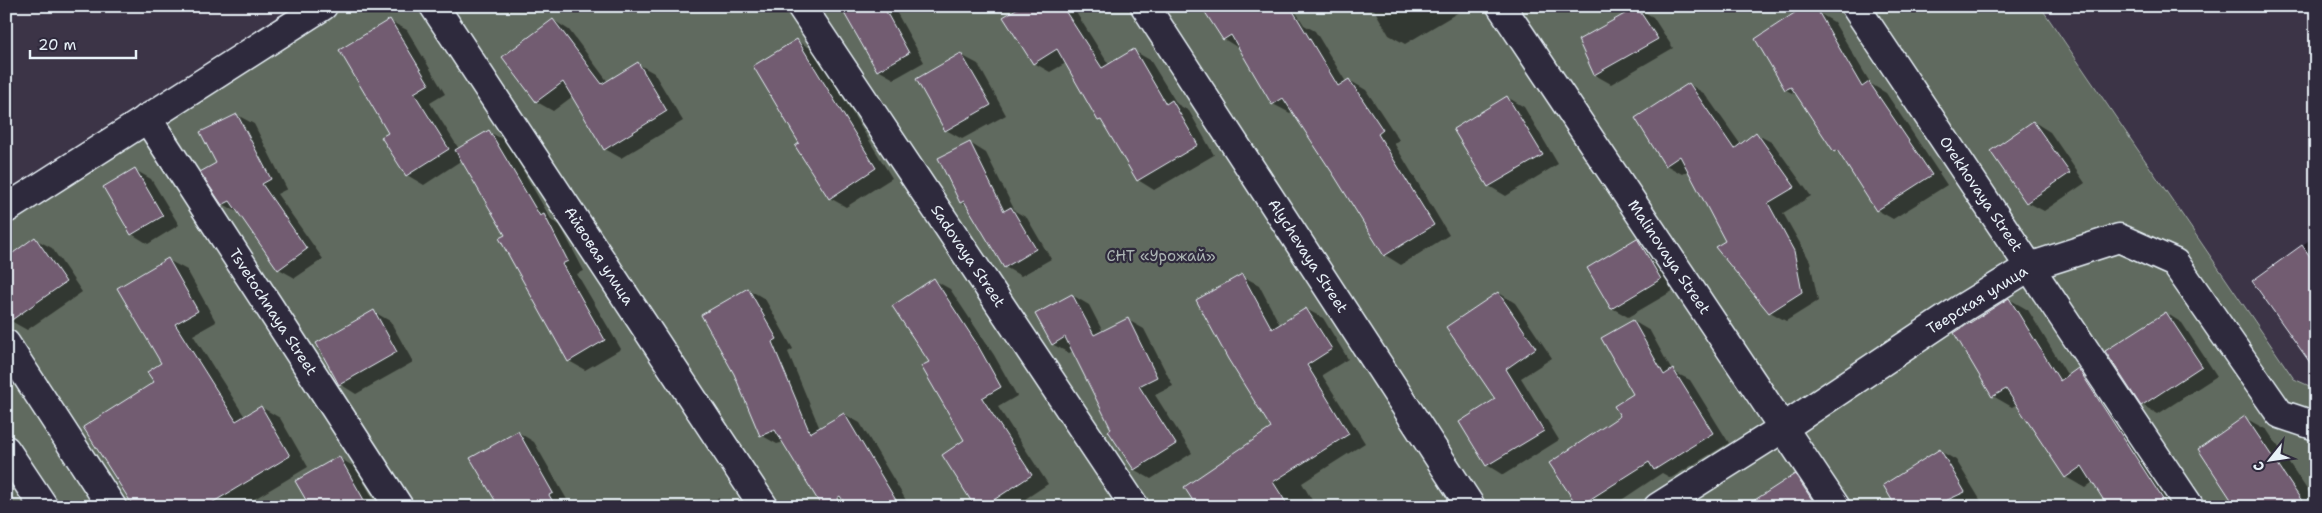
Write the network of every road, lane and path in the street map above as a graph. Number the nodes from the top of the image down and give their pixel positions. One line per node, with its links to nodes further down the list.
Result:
1 (323, 6): 7 (street)
2 (434, 6): 17 (street, Айвовая улица)
3 (801, 6): 18 (street, Sadovaya Street)
4 (1145, 6): 19 (street, Alychevaya Street)
5 (1501, 6): 12 (street, Malinovaya Street)
6 (1855, 6): 9 (street, Orekhovaya Street)
7 (148, 118): 8 (street); 16 (street, Tsvetochnaya Street)
8 (6, 209)
9 (2029, 266): 11 (street, Тверская улица); 12 (street, Тверская улица); 22 (street, Orekhovaya Street)
10 (6, 344): 15 (street)
11 (2316, 426)
12 (1783, 428): 20 (street, Тверская улица); 21 (street, Malinovaya Street)
13 (6, 450): 14 (street)
14 (44, 507)
15 (112, 507)
16 (399, 507)
17 (764, 507)
18 (1135, 507)
19 (1471, 507)
20 (1658, 507)
21 (1836, 507)
22 (2190, 507)

